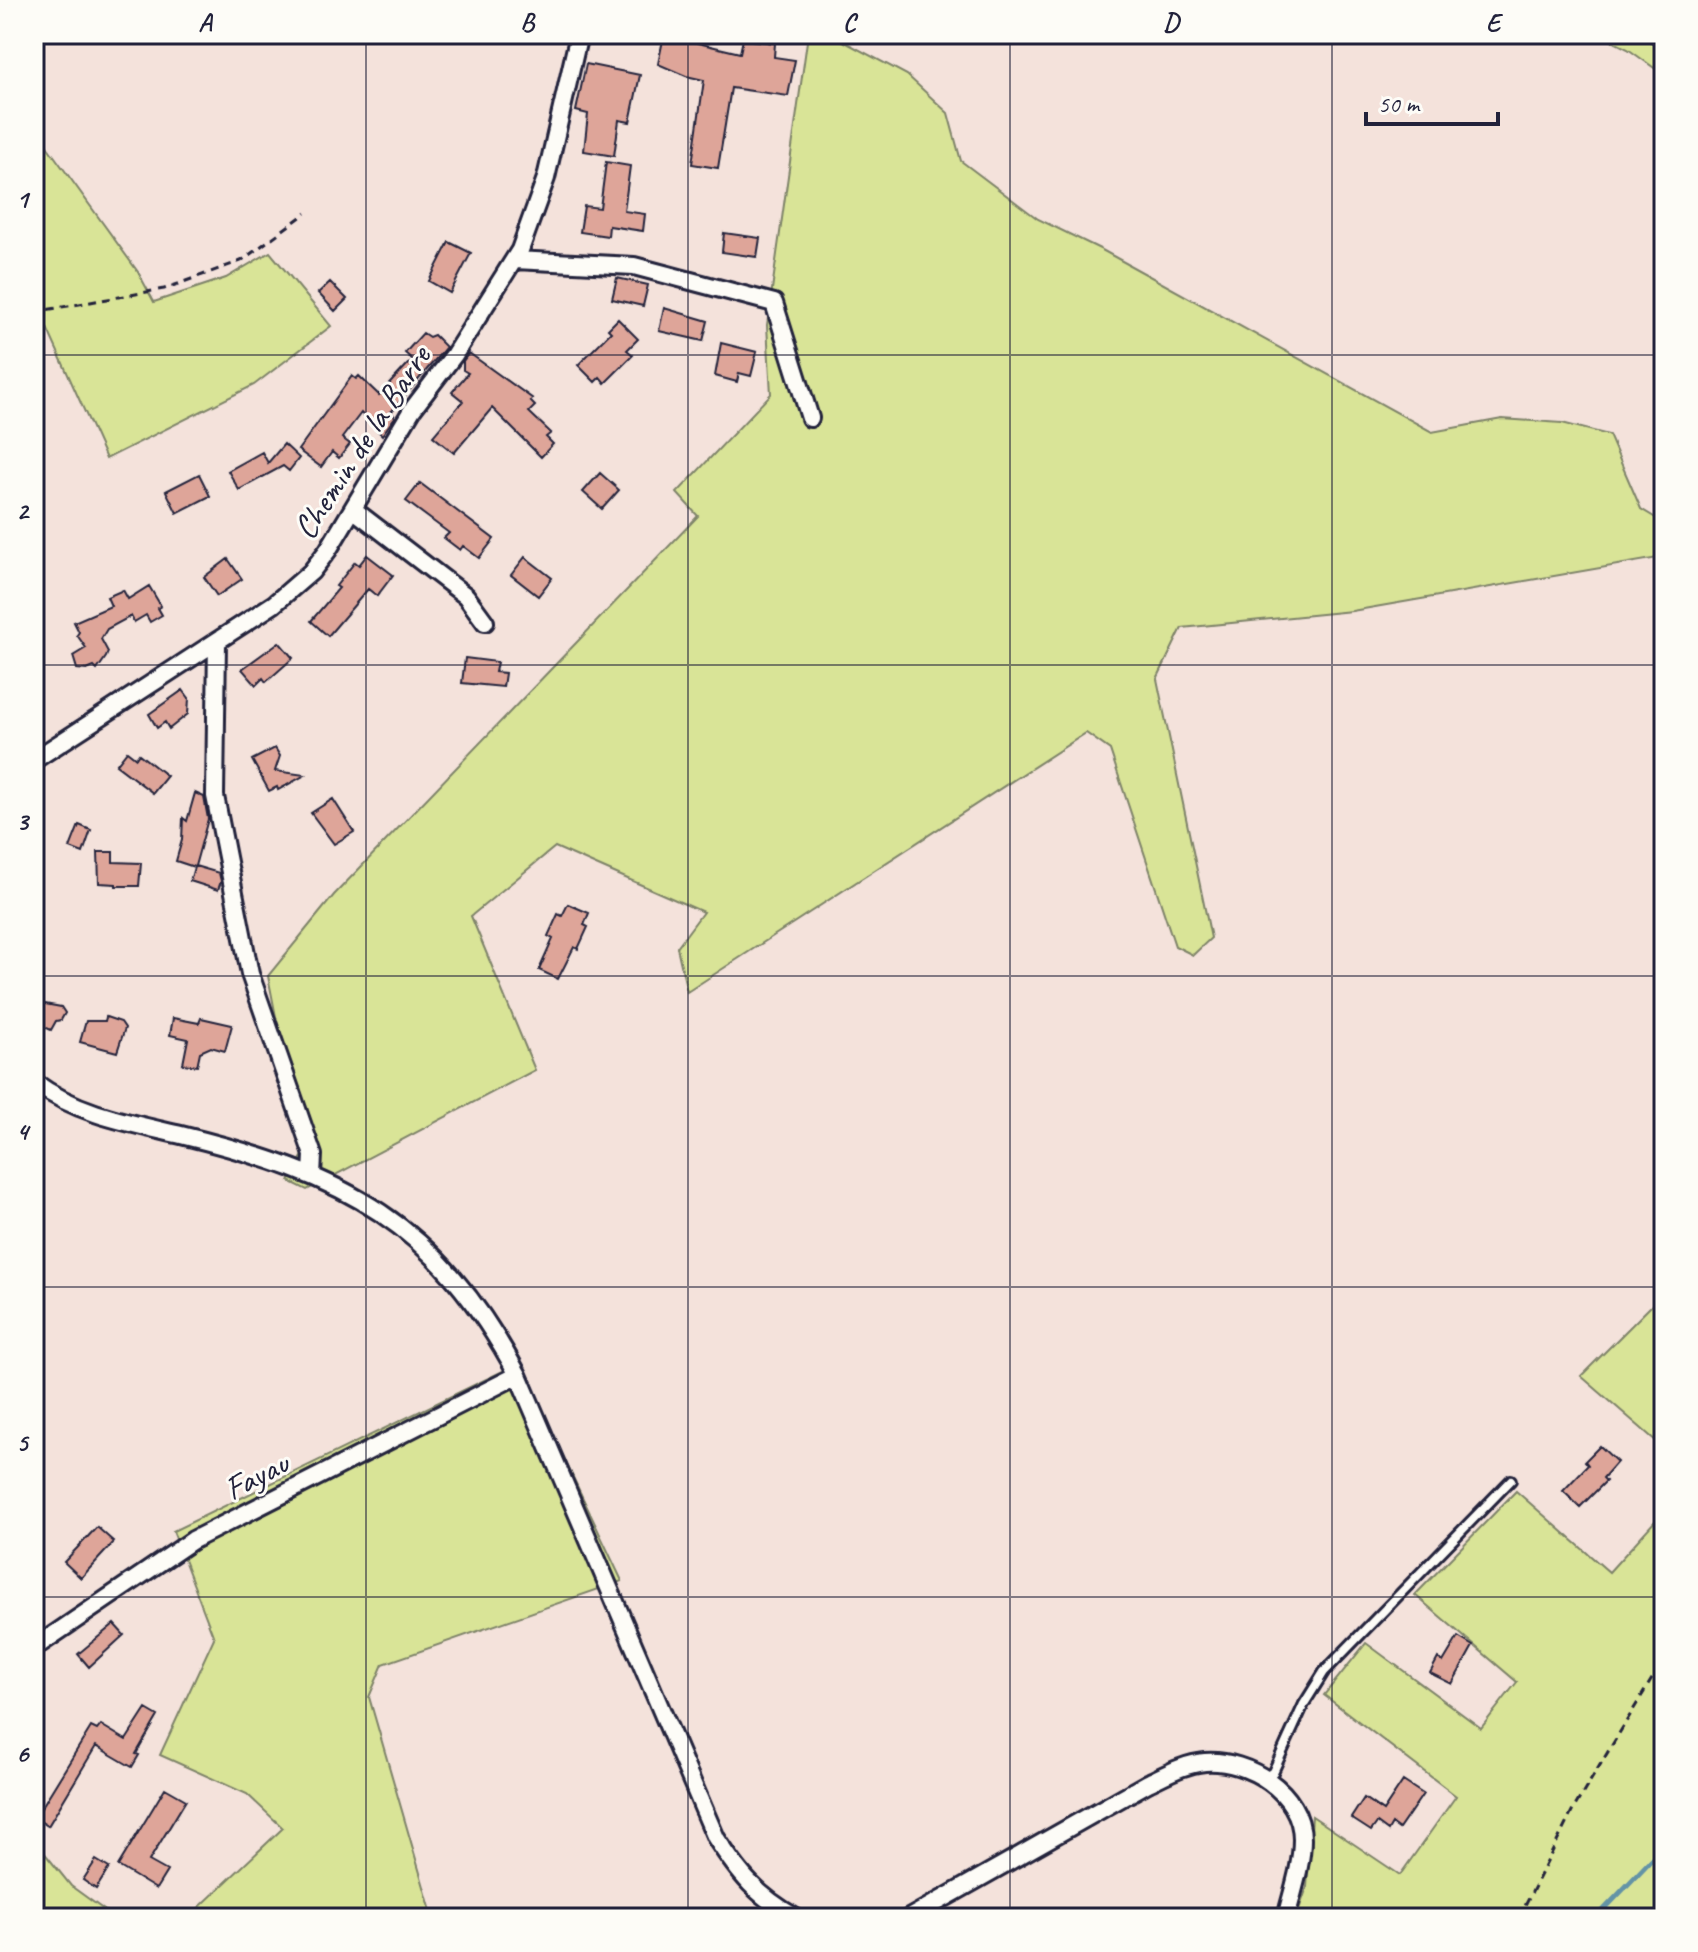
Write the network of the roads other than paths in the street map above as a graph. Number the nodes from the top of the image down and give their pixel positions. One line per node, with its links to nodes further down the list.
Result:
1 (579, 34): 2 (street, Chemin de la Barre)
2 (515, 260): 3 (street); 4 (street, Chemin de la Barre)
3 (810, 418)
4 (354, 510): 5 (street); 6 (street, Chemin de la Barre)
5 (485, 622)
6 (217, 641): 7 (street, Chemin de la Barre); 9 (street)
7 (34, 760)
8 (34, 1082): 9 (street)
9 (312, 1175): 10 (street)
10 (518, 1375): 12 (street, Fayau); 14 (street)
11 (1511, 1480): 13 (lane)
12 (34, 1648)
13 (1265, 1778): 15 (street); 16 (street)
14 (796, 1918)
15 (909, 1918)
16 (1286, 1918)

